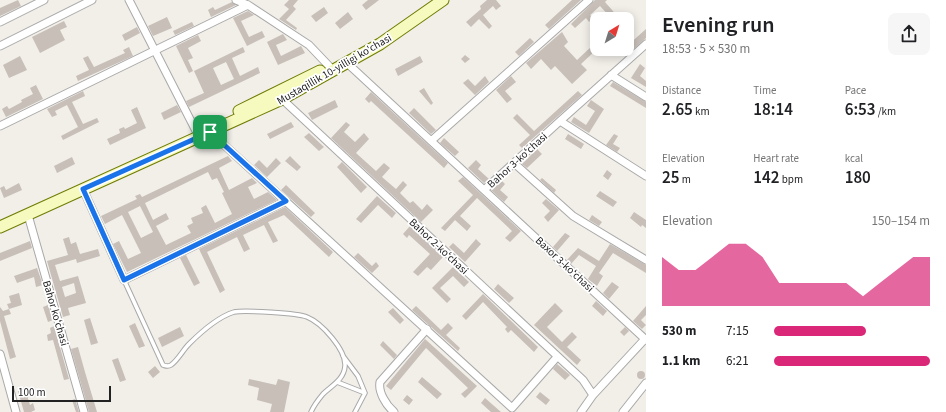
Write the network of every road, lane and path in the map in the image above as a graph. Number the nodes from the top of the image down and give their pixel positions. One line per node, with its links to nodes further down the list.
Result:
1 (44, 0): 9 (street)
2 (90, 0): 11 (street)
3 (129, 0): 12 (street)
4 (236, 0): 8 (street)
5 (430, 0): 14 (main road, Mustaqillik 10-yilligi ko'chasi)
6 (443, 0): 13 (main road, Mustaqillik 10-yilligi ko'chasi)
7 (589, 0): 22 (street)
8 (248, 5): 12 (street); 14 (street)
9 (0, 22)
10 (646, 44): 15 (street, Bahor 3-koʻchasi)
11 (0, 46)
12 (154, 49): 19 (street); 20 (street)
13 (347, 63): 17 (main road, Mustaqillik 10-yilligi ko'chasi); 22 (street, Bahor 3-koʻchasi)
14 (329, 66): 20 (main road, Mustaqillik 10-yilligi ko'chasi)
15 (611, 75): 16 (street); 18 (street, Bahor 3-koʻchasi)
16 (646, 97)
17 (282, 99): 21 (main road, Mustaqillik 10-yilligi ko'chasi); 37 (street, Bahor 2-koʻchasi)
18 (560, 121): 23 (street, Bahor 3-koʻchasi); 24 (street)
19 (0, 126)
20 (196, 131): 29 (main road, Mustaqillik 10-yilligi ko'chasi)
21 (210, 132): 25 (main road, Mustaqillik 10-yilligi ko'chasi); 27 (street)
22 (431, 141): 26 (street, Bahor 3-koʻchasi)
23 (514, 163): 26 (street, Bahor 3-koʻchasi); 31 (street)
24 (646, 176)
25 (83, 189): 28 (main road, Mustaqillik 10-yilligi ko'chasi); 32 (street)
26 (484, 190): 34 (street, Baxor 3-koʻchasi)
27 (286, 201): 32 (street); 33 (street)
28 (28, 214): 30 (main road, Mustaqillik 10-yilligi ko'chasi); 43 (street, Bahor koʻchasi)
29 (0, 219)
30 (0, 227)
31 (646, 260)
32 (124, 280): 36 (lane)
33 (427, 329): 37 (street); 46 (street)
34 (645, 339): 41 (street)
35 (0, 354): 42 (street)
36 (343, 356): 38 (lane); 40 (lane)
37 (557, 356): 41 (street, Bahor 2-koʻchasi)
38 (337, 382): 40 (lane); 44 (lane)
39 (646, 383): 48 (street)
40 (365, 393): 45 (lane)
41 (593, 395): 47 (street)
42 (16, 412)
43 (84, 412)
44 (311, 412)
45 (355, 412)
46 (394, 412)
47 (580, 412)
48 (623, 412)

